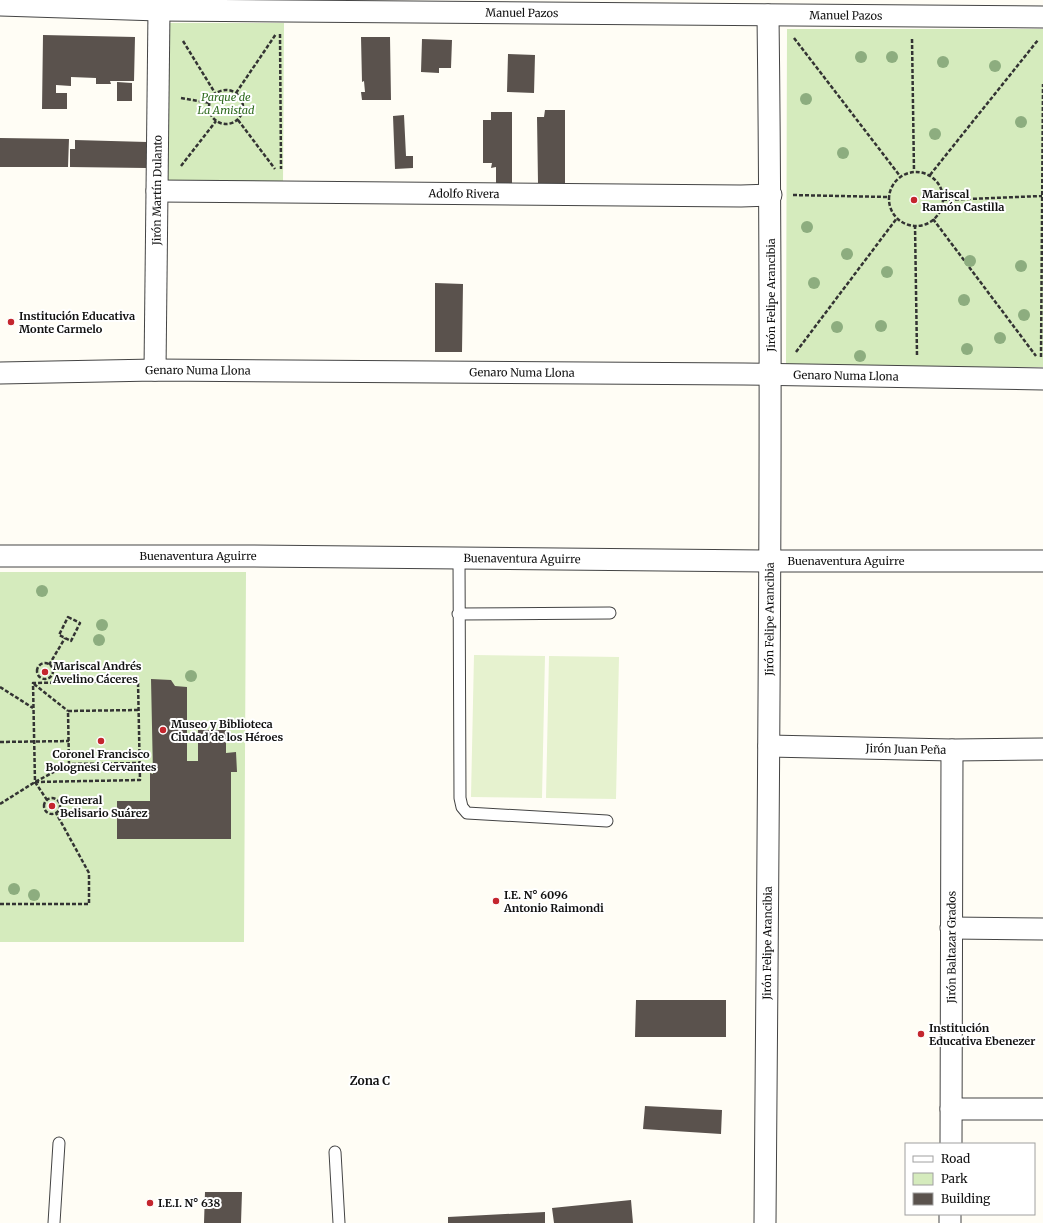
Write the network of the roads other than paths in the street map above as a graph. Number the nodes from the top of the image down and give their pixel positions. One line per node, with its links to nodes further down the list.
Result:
1 (0, 5): 2 (street, Manuel Pazos)
2 (159, 10): 3 (street, Manuel Pazos); 5 (street, Jirón Martín Dulanto)
3 (768, 15): 4 (street, Manuel Pazos); 6 (street, Jirón Felipe Arancibia)
4 (1043, 17)
5 (157, 191): 6 (street, Adolfo Rivera); 7 (street, Jirón Martín Dulanto)
6 (770, 195): 9 (street, Jirón Felipe Arancibia)
7 (155, 370): 8 (street, Genaro Numa Llona); 9 (street, Genaro Numa Llona)
8 (0, 373)
9 (771, 375): 10 (street, Genaro Numa Llona); 14 (street, Jirón Felipe Arancibia)
10 (1043, 379)
11 (0, 556): 12 (street, Buenaventura Aguirre)
12 (459, 559): 14 (street, Buenaventura Aguirre); 15 (lane)
13 (1043, 561): 14 (street, Buenaventura Aguirre)
14 (770, 562): 17 (street, Jirón Felipe Arancibia)
15 (458, 614): 16 (lane); 20 (lane)
16 (610, 614)
17 (769, 746): 19 (street, Jirón Juan Peña); 30 (street, Jirón Felipe Arancibia)
18 (1043, 749): 19 (street, Jirón Juan Peña)
19 (952, 750): 21 (street, Jirón Baltazar Grados)
20 (607, 821)
21 (951, 928): 22 (street); 23 (street, Jirón Baltazar Grados)
22 (1043, 929)
23 (951, 1109): 24 (street); 26 (street, Jirón Baltazar Grados)
24 (1043, 1109)
25 (59, 1143): 28 (lane)
26 (951, 1143)
27 (335, 1152): 29 (lane)
28 (54, 1223)
29 (339, 1223)
30 (765, 1223)

